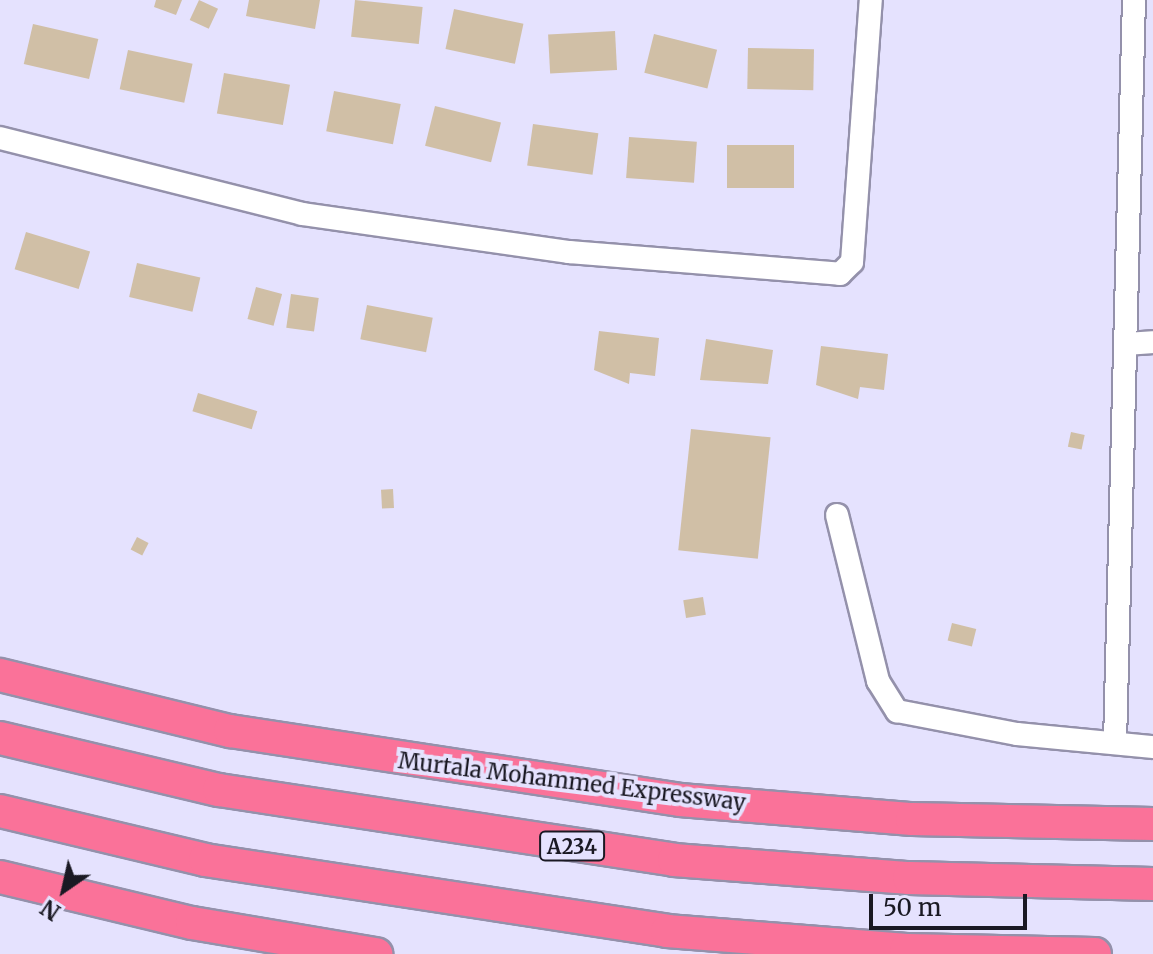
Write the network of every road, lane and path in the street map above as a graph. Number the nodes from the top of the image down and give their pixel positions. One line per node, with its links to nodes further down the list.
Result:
1 (871, 0): 3 (street)
2 (1134, 0): 5 (street)
3 (0, 138)
4 (1153, 342): 5 (street)
5 (1126, 344): 9 (street)
6 (837, 515): 9 (street)
7 (0, 675): 12 (highway, Murtala Mohammed Expressway)
8 (0, 738): 14 (highway, A234)
9 (1115, 743): 10 (street)
10 (1153, 747)
11 (0, 811): 16 (highway)
12 (1153, 824)
13 (0, 877): 15 (highway)
14 (1153, 884)
15 (376, 954)
16 (1095, 954)

